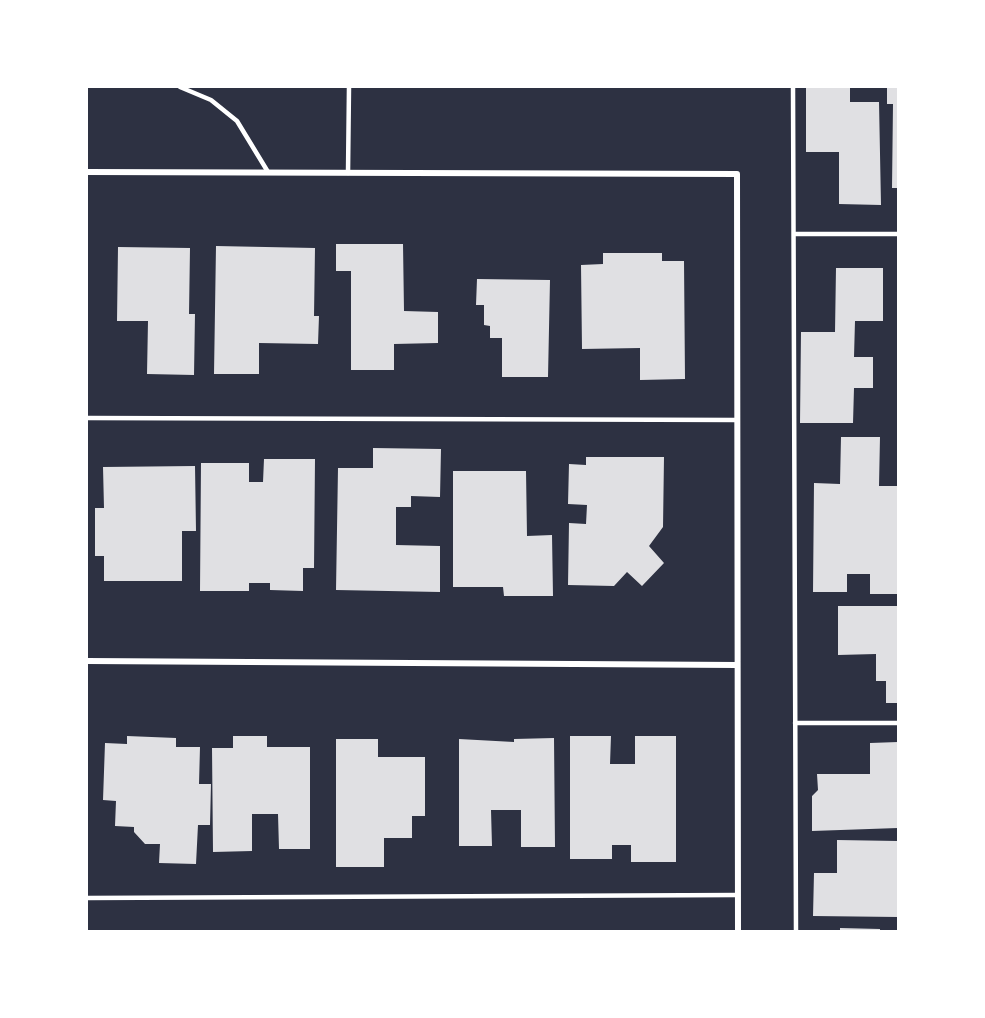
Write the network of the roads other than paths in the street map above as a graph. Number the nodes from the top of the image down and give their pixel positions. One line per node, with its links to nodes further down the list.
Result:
1 (180, 87): 5 (lane)
2 (349, 87): 6 (lane)
3 (794, 87): 7 (lane)
4 (87, 172): 5 (street)
5 (268, 172): 6 (street)
6 (348, 172): 10 (street)
7 (794, 234): 8 (lane); 13 (lane)
8 (898, 234)
9 (87, 418): 10 (lane)
10 (737, 420): 12 (street)
11 (87, 661): 12 (street)
12 (737, 665): 15 (street)
13 (795, 723): 14 (lane); 18 (lane)
14 (898, 723)
15 (738, 895): 16 (lane); 17 (street)
16 (87, 898)
17 (738, 931)
18 (796, 931)

